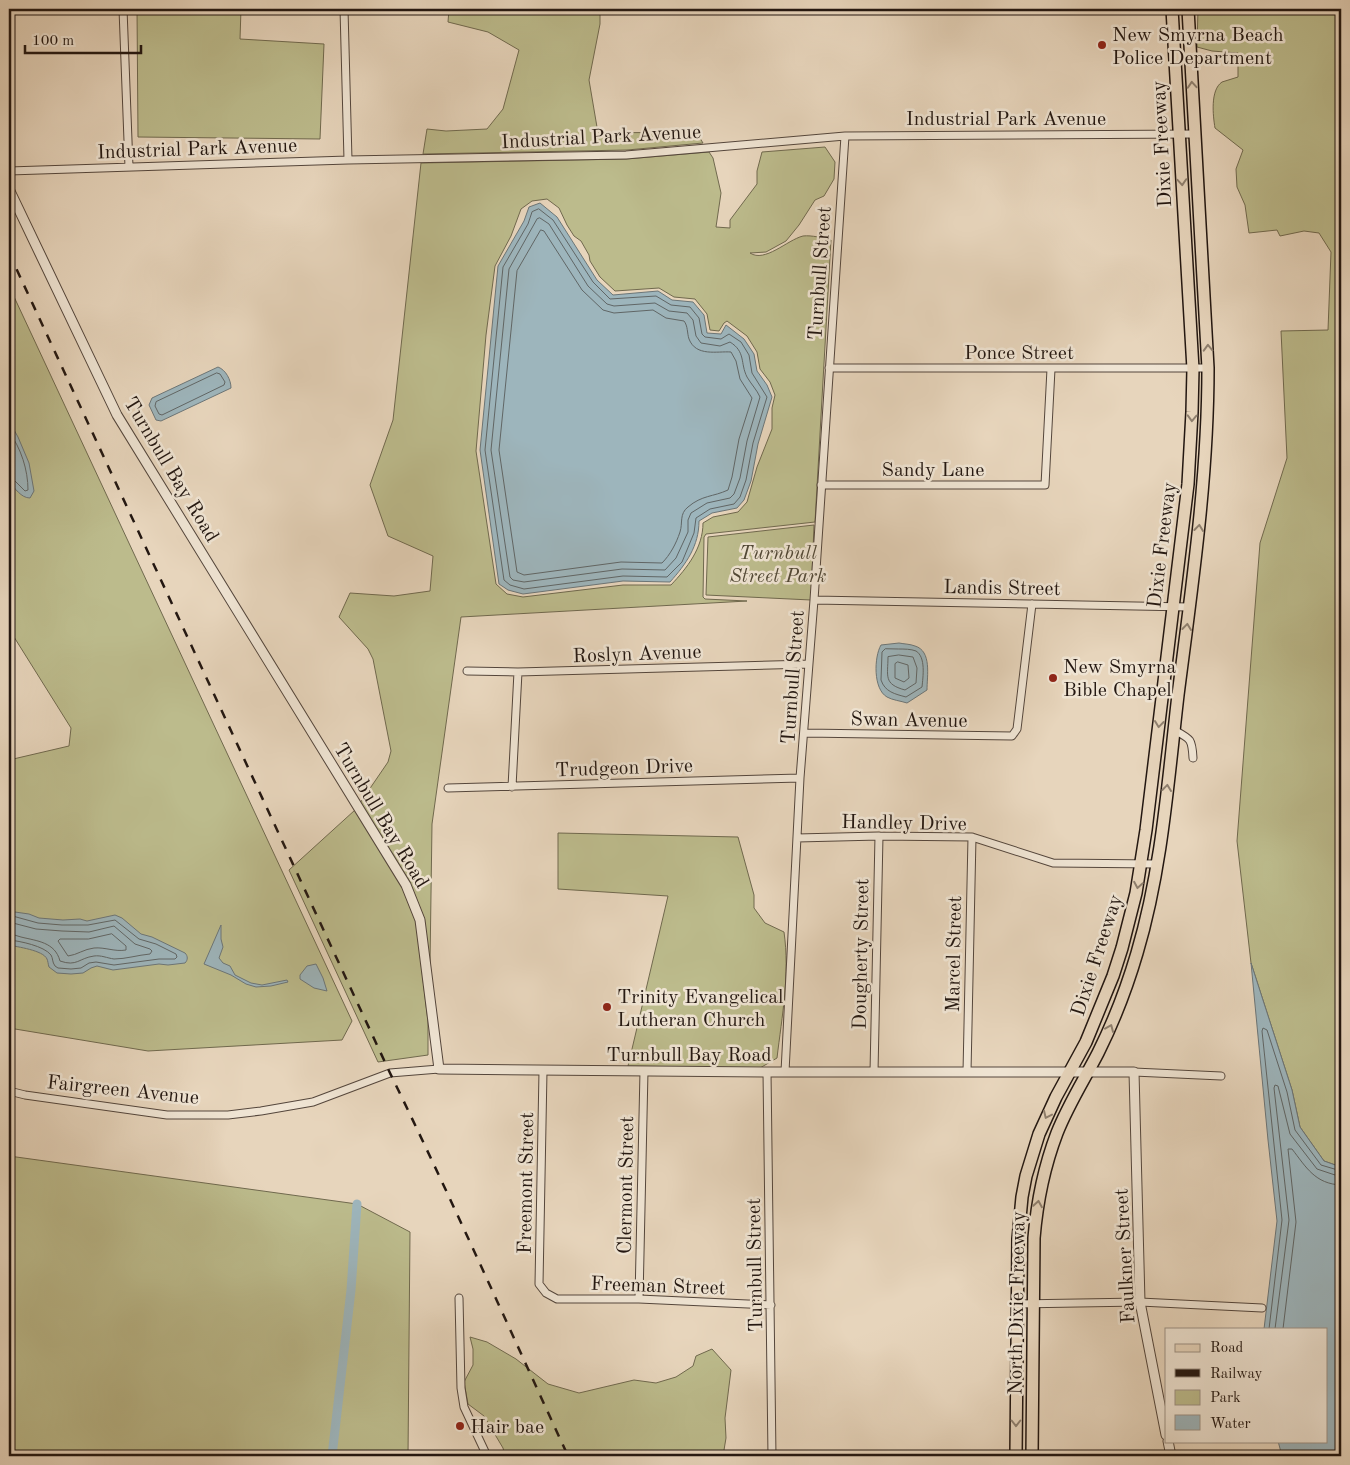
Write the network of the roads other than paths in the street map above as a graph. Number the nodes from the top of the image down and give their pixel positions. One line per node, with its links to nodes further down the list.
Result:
1 (123, 9): 9 (street)
2 (344, 9): 8 (street)
3 (1172, 9): 5 (main road, Dixie Freeway)
4 (1188, 9): 6 (main road, Dixie Freeway, one-way to 4)
5 (1179, 133): 6 (street, Industrial Park Avenue); 7 (street, Industrial Park Avenue); 15 (main road, Dixie Freeway, one-way to 15)
6 (1195, 134): 13 (main road, Dixie Freeway, one-way to 6)
7 (845, 136): 8 (street, Industrial Park Avenue); 12 (street, Turnbull Street)
8 (348, 160): 9 (street, Industrial Park Avenue)
9 (129, 167): 10 (street, Industrial Park Avenue)
10 (9, 171)
11 (9, 190): 35 (street, Turnbull Bay Road)
12 (829, 368): 14 (street, Ponce Street); 16 (street, Turnbull Street)
13 (1208, 368): 15 (street, Ponce Street); 20 (main road, Dixie Freeway, one-way to 13)
14 (1052, 369): 15 (street, Ponce Street); 16 (street, Sandy Lane)
15 (1193, 369): 19 (main road, Dixie Freeway, one-way to 19)
16 (821, 485): 17 (street, Turnbull Street)
17 (814, 600): 18 (street, Landis Street); 21 (street, Turnbull Street)
18 (1032, 604): 19 (street, Landis Street); 25 (street, Swan Avenue)
19 (1173, 606): 20 (street, Landis Street); 33 (main road, Dixie Freeway, one-way to 33)
20 (1189, 606): 24 (main road, Dixie Freeway, one-way to 20)
21 (809, 664): 23 (street, Roslyn Avenue); 25 (street, Turnbull Street)
22 (467, 671): 23 (street, Roslyn Avenue)
23 (518, 672): 28 (street)
24 (1174, 730): 26 (street); 34 (main road, Dixie Freeway, one-way to 24)
25 (805, 733): 27 (street, Turnbull Street)
26 (1193, 758)
27 (800, 778): 28 (street, Trudgeon Drive); 32 (street, Turnbull Street)
28 (512, 787): 29 (street, Trudgeon Drive)
29 (448, 788)
30 (879, 836): 31 (street, Handley Drive); 32 (street, Handley Drive); 40 (street, Dougherty Street)
31 (972, 837): 33 (street, Handley Drive); 41 (street, Marcel Street)
32 (797, 838): 39 (street, Turnbull Street)
33 (1142, 864): 34 (street, Handley Drive); 42 (main road, Dixie Freeway, one-way to 42)
34 (1157, 864): 43 (main road, Dixie Freeway, one-way to 34)
35 (439, 1069): 36 (street, Turnbull Bay Road); 46 (street, Fairgreen Avenue)
36 (543, 1071): 37 (street, Turnbull Bay Road); 47 (street, Freemont Street)
37 (644, 1071): 38 (street, Turnbull Bay Road); 49 (street, Clermont Street)
38 (767, 1072): 39 (street, Turnbull Bay Road); 53 (street, Turnbull Street)
39 (785, 1072): 40 (street, Turnbull Bay Road)
40 (874, 1072): 41 (street, Turnbull Bay Road)
41 (967, 1072): 42 (street, Turnbull Bay Road)
42 (1070, 1072): 43 (street, Turnbull Bay Road); 51 (main road, North Dixie Freeway, one-way to 51)
43 (1088, 1072): 44 (street, Turnbull Bay Road); 52 (main road, North Dixie Freeway, one-way to 43)
44 (1134, 1072): 45 (street); 50 (street, Faulkner Street)
45 (1221, 1076)
46 (9, 1091)
47 (546, 1294): 49 (street, Freeman Street)
48 (458, 1298): 57 (street)
49 (640, 1299): 53 (street, Freeman Street)
50 (1140, 1302): 52 (street); 54 (street); 55 (street, Faulkner Street)
51 (1017, 1304): 52 (street); 59 (main road, North Dixie Freeway, one-way to 59)
52 (1033, 1305): 60 (main road, North Dixie Freeway)
53 (771, 1306): 58 (street, Turnbull Street)
54 (1262, 1308)
55 (1165, 1424)
56 (1168, 1442): 61 (street)
57 (487, 1456)
58 (772, 1456)
59 (1016, 1456)
60 (1032, 1456)
61 (1171, 1456)

